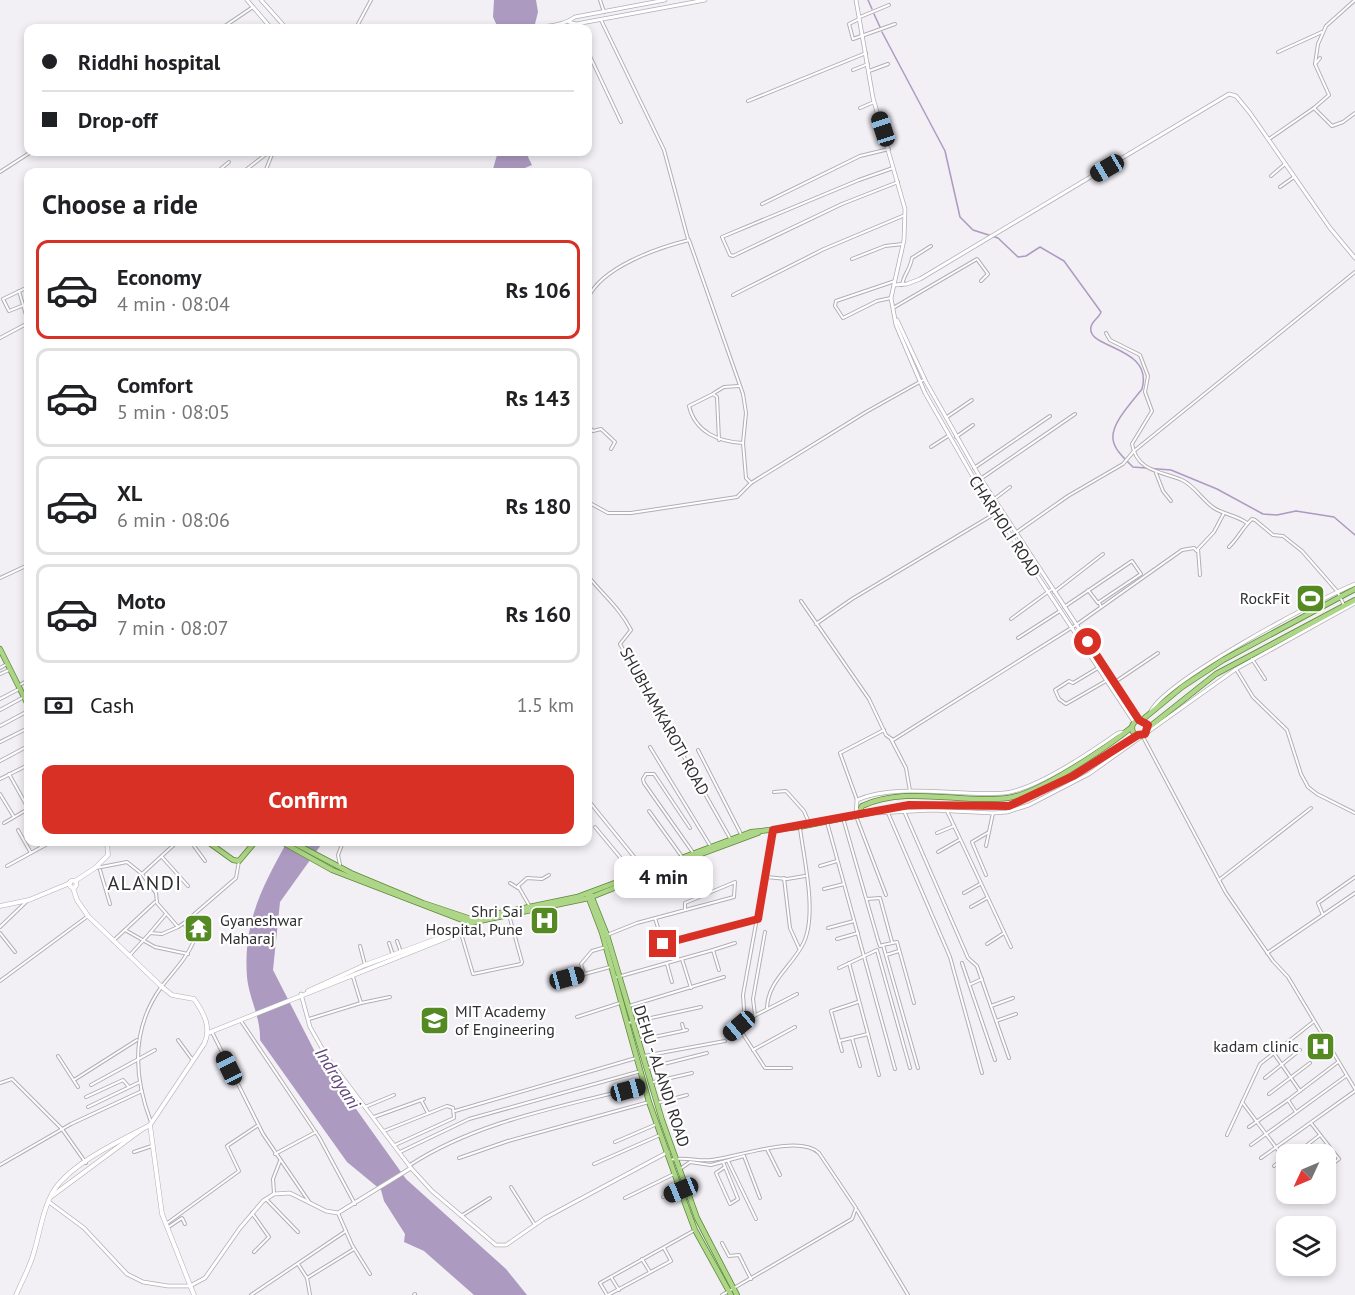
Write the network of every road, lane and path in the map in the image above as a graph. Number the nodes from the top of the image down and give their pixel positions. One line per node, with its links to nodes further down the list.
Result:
1 (247, 0): 11 (street)
2 (261, 0): 14 (street)
3 (371, 0): 22 (street)
4 (600, 0): 13 (street)
5 (632, 0): 12 (street)
6 (665, 0): 12 (street)
7 (705, 0): 17 (street)
8 (856, 0): 15 (street, CHARHOLI ROAD)
9 (1355, 0): 27 (street)
10 (889, 5): 15 (street)
11 (253, 7): 16 (street); 19 (street)
12 (632, 7): 13 (street)
13 (604, 12): 18 (street)
14 (272, 14): 16 (street); 21 (street)
15 (860, 18): 28 (street, CHARHOLI ROAD); 28 (street)
16 (263, 20): 20 (street)
17 (601, 20): 25 (street); 60 (street)
18 (569, 22): 23 (street); 24 (street)
19 (228, 24)
20 (267, 24)
21 (282, 24)
22 (358, 24)
23 (559, 24)
24 (573, 24)
25 (585, 24)
26 (895, 24): 28 (street)
27 (1322, 32): 29 (street); 35 (street)
28 (864, 36): 30 (street, CHARHOLI ROAD)
29 (1278, 52)
30 (866, 53): 33 (street, CHARHOLI ROAD); 38 (street)
31 (1320, 58): 35 (street)
32 (592, 60): 43 (street)
33 (868, 64): 36 (street); 37 (street, CHARHOLI ROAD)
34 (888, 64): 37 (street)
35 (1315, 64): 41 (street)
36 (853, 69)
37 (869, 71): 39 (street, CHARHOLI ROAD)
38 (748, 101)
39 (874, 102): 40 (street); 45 (street, CHARHOLI ROAD)
40 (860, 108)
41 (1314, 108): 42 (street); 44 (street)
42 (1355, 113)
43 (621, 122)
44 (1268, 140): 49 (street); 68 (street)
45 (889, 149): 52 (street, CHARHOLI ROAD); 58 (street)
46 (25, 156): 53 (street)
47 (265, 156): 51 (street)
48 (229, 162): 50 (street)
49 (1285, 164): 54 (street); 55 (street)
50 (221, 168)
51 (249, 168)
52 (894, 168): 56 (street, CHARHOLI ROAD); 56 (street)
53 (0, 172)
54 (1271, 176)
55 (1294, 177): 57 (street); 63 (street)
56 (898, 182): 59 (street, CHARHOLI ROAD)
57 (1281, 188)
58 (762, 204)
59 (905, 215): 61 (street, CHARHOLI ROAD); 72 (street)
60 (689, 240): 71 (street); 84 (street)
61 (903, 244): 64 (street); 67 (street, CHARHOLI ROAD)
62 (931, 246): 68 (street)
63 (1355, 258)
64 (852, 259)
65 (1355, 272): 98 (street)
66 (981, 281): 75 (street)
67 (894, 283): 68 (street); 73 (street, CHARHOLI ROAD); 73 (street)
68 (902, 285)
69 (24, 289): 70 (street)
70 (19, 291): 74 (street); 74 (street)
71 (592, 291)
72 (733, 295)
73 (891, 298): 75 (street, CHARHOLI ROAD)
74 (24, 305): 76 (street)
75 (893, 308): 77 (street, CHARHOLI ROAD)
76 (24, 311)
77 (896, 318): 82 (street, CHARHOLI ROAD); 83 (street, CHARHOLI ROAD)
78 (24, 324): 81 (street)
79 (1106, 333): 98 (street)
80 (0, 334): 81 (street)
81 (1, 338)
82 (925, 379): 83 (street); 89 (street, CHARHOLI ROAD)
83 (920, 382): 92 (street, CHARHOLI ROAD); 103 (street)
84 (739, 386): 85 (street); 95 (street)
85 (713, 394): 94 (street); 94 (street)
86 (972, 400): 89 (street)
87 (1075, 414): 101 (street)
88 (1050, 416): 99 (street)
89 (946, 418): 93 (street, CHARHOLI ROAD)
90 (974, 425): 93 (street)
91 (592, 430): 97 (street)
92 (948, 436): 96 (street); 102 (street, CHARHOLI ROAD)
93 (956, 437): 99 (street, CHARHOLI ROAD)
94 (719, 440): 95 (street)
95 (743, 443): 103 (street)
96 (931, 447)
97 (611, 449)
98 (1134, 451): 100 (street); 111 (street)
99 (974, 468): 101 (street, CHARHOLI ROAD)
100 (1156, 473): 106 (street); 109 (street)
101 (981, 479): 102 (street); 105 (street, CHARHOLI ROAD)
102 (976, 482): 108 (street, CHARHOLI ROAD)
103 (751, 483): 107 (street)
104 (1010, 487): 105 (street)
105 (993, 500): 111 (street, CHARHOLI ROAD)
106 (1171, 501)
107 (592, 504)
108 (996, 513): 112 (street, CHARHOLI ROAD); 135 (street)
109 (1224, 513): 110 (street); 114 (street)
110 (1247, 523): 113 (street); 124 (street)
111 (1015, 533): 112 (street); 122 (street, CHARHOLI ROAD)
112 (1011, 536): 125 (street, CHARHOLI ROAD)
113 (1229, 547)
114 (1197, 551): 117 (street); 132 (street)
115 (1102, 554): 122 (street)
116 (24, 567): 118 (street)
117 (1200, 575)
118 (0, 578)
119 (592, 580): 207 (street, SHUBHAMKAROTI ROAD)
120 (1355, 584): 124 (street)
121 (1355, 589): 126 (main road)
122 (1053, 590): 125 (street); 131 (street, CHARHOLI ROAD)
123 (1088, 590): 129 (street); 129 (street); 131 (street)
124 (1337, 591): 126 (street); 158 (street)
125 (1048, 592): 133 (street, CHARHOLI ROAD); 134 (street)
126 (1338, 597): 130 (street); 158 (main road)
127 (801, 601): 135 (street)
128 (1355, 601): 130 (main road)
129 (1098, 603): 132 (street)
130 (1345, 606): 141 (street); 161 (main road)
131 (1064, 607): 136 (street, CHARHOLI ROAD)
132 (1101, 607): 136 (street)
133 (1060, 611): 137 (street, CHARHOLI ROAD); 138 (street)
134 (1011, 619)
135 (816, 624): 163 (street)
136 (1076, 625): 137 (street); 150 (street, CHARHOLI ROAD)
137 (1071, 628): 144 (street, CHARHOLI ROAD); 165 (street)
138 (1018, 638)
139 (0, 649): 142 (main road)
140 (1158, 653): 150 (street)
141 (1252, 659): 145 (street); 147 (street)
142 (8, 667): 143 (street); 146 (street); 151 (main road)
143 (0, 668)
144 (1098, 668): 148 (street, CHARHOLI ROAD); 148 (street)
145 (1236, 669): 164 (street); 189 (street)
146 (0, 674)
147 (1265, 679)
148 (1106, 681): 155 (street, CHARHOLI ROAD)
149 (24, 683): 151 (street)
150 (1114, 683): 153 (street, CHARHOLI ROAD)
151 (19, 687): 152 (main road); 154 (street)
152 (24, 697): 156 (street)
153 (1124, 698): 155 (street); 159 (street, CHARHOLI ROAD)
154 (0, 699)
155 (1120, 701): 159 (street, CHARHOLI ROAD)
156 (0, 710)
157 (24, 713): 160 (street)
158 (1150, 713): 159 (main road)
159 (1137, 722): 161 (main road); 164 (main road); 177 (main road)
160 (0, 726)
161 (1148, 728): 164 (main road)
162 (24, 730): 166 (street)
163 (884, 730): 165 (street); 178 (street)
164 (1141, 736): 184 (main road); 188 (street); 243 (street)
165 (891, 739): 175 (street)
166 (0, 742)
167 (650, 747): 219 (street)
168 (24, 749): 170 (street)
169 (698, 750): 204 (street)
170 (0, 761)
171 (24, 767): 172 (street)
172 (9, 774): 173 (street); 179 (street)
173 (0, 779)
174 (774, 792): 195 (street)
175 (910, 792): 177 (street); 178 (street)
176 (0, 794): 191 (street)
177 (944, 794): 190 (main road)
178 (857, 800): 190 (street)
179 (24, 801)
180 (592, 805): 233 (street)
181 (1311, 808): 243 (street)
182 (24, 811): 191 (street)
183 (649, 811): 224 (street)
184 (873, 811): 187 (street); 190 (main road)
185 (904, 811): 186 (street); 187 (street); 319 (street)
186 (947, 811): 188 (street); 196 (street)
187 (888, 813): 320 (street)
188 (993, 813): 202 (street)
189 (1355, 813)
190 (857, 816): 192 (main road); 254 (street)
191 (14, 817): 194 (street)
192 (843, 818): 193 (main road); 256 (street)
193 (827, 822): 195 (main road); 227 (street)
194 (4, 823)
195 (810, 825): 198 (main road)
196 (954, 825): 203 (street); 205 (street)
197 (595, 827): 239 (street)
198 (799, 827): 201 (main road); 238 (street)
199 (690, 828): 222 (street)
200 (18, 830): 206 (street)
201 (773, 830): 204 (main road); 240 (street)
202 (989, 832): 217 (street); 237 (street)
203 (937, 833)
204 (742, 838): 207 (main road)
205 (960, 839): 220 (street); 246 (street)
206 (24, 841)
207 (732, 841): 219 (main road)
208 (27, 846): 221 (street)
209 (107, 846): 231 (main road)
210 (173, 846): 223 (street)
211 (194, 846): 225 (street)
212 (215, 846): 226 (main road)
213 (252, 846): 226 (main road)
214 (290, 846): 230 (main road)
215 (299, 846): 230 (main road)
216 (341, 846): 232 (street)
217 (986, 846)
218 (41, 847): 221 (street)
219 (711, 849): 222 (main road)
220 (938, 852)
221 (31, 853): 228 (street)
222 (695, 855): 224 (main road)
223 (162, 857): 234 (street); 248 (street)
224 (683, 859): 233 (main road)
225 (205, 861)
226 (239, 861): 272 (street)
227 (837, 861): 229 (street); 245 (street)
228 (7, 866)
229 (820, 866)
230 (333, 867): 232 (main road); 235 (main road)
231 (98, 868): 234 (street); 247 (main road); 259 (street)
232 (341, 868): 235 (main road)
233 (647, 873): 239 (main road)
234 (142, 874): 258 (street)
235 (353, 875): 270 (main road)
236 (549, 875): 249 (street)
237 (986, 875)
238 (806, 876): 242 (street); 296 (street)
239 (636, 877): 253 (main road)
240 (766, 877): 242 (street); 269 (street)
241 (1355, 877): 266 (street)
242 (784, 878): 296 (street)
243 (1219, 880): 300 (street)
244 (510, 884): 249 (street)
245 (844, 884): 250 (street); 271 (street)
246 (981, 884): 251 (street); 255 (street)
247 (71, 885): 257 (main road); 267 (main road)
248 (188, 886)
249 (518, 888): 261 (street)
250 (824, 889)
251 (964, 893)
252 (1355, 893): 266 (street)
253 (590, 895): 261 (main road); 265 (main road); 283 (main road, DEHU - ALANDI ROAD); 294 (main road, DEHU - ALANDI ROAD)
254 (886, 895)
255 (987, 898): 262 (street); 282 (street)
256 (866, 899): 288 (street); 292 (street)
257 (29, 900): 260 (main road); 273 (street)
258 (156, 901): 264 (street); 277 (street)
259 (110, 904)
260 (0, 906)
261 (531, 907): 265 (main road)
262 (971, 907)
263 (685, 910): 263 (street); 268 (street)
264 (166, 914): 274 (street); 280 (street)
265 (509, 914): 270 (main road); 270 (main road); 276 (street)
266 (1323, 915): 300 (street)
267 (88, 916): 285 (main road); 321 (street)
268 (655, 918): 269 (street); 283 (street)
269 (758, 919): 345 (street)
270 (471, 921): 276 (main road)
271 (854, 921): 275 (street); 281 (street)
272 (184, 923): 274 (street); 301 (street)
273 (0, 927)
274 (178, 927): 280 (street)
275 (828, 928)
276 (460, 929): 302 (main road)
277 (125, 930): 285 (street); 286 (street)
278 (765, 932): 340 (street)
279 (0, 933): 299 (street)
280 (150, 933): 286 (street)
281 (858, 933): 284 (street); 303 (street)
282 (1004, 933): 291 (street); 295 (street)
283 (607, 935): 310 (main road, DEHU - ALANDI ROAD)
284 (837, 939)
285 (113, 941): 305 (main road)
286 (142, 941): 301 (street); 305 (street)
287 (397, 941): 302 (street)
288 (892, 942): 292 (street); 298 (street)
289 (389, 943): 302 (street)
290 (735, 943): 297 (street)
291 (987, 944)
292 (883, 945): 304 (street)
293 (360, 946): 311 (street)
294 (606, 946): 310 (main road, DEHU - ALANDI ROAD); 315 (street)
295 (1011, 947)
296 (799, 948): 338 (street)
297 (713, 950): 306 (street); 313 (street)
298 (899, 951): 304 (street); 334 (street)
299 (15, 952)
300 (1267, 952): 346 (street)
301 (188, 954): 325 (street)
302 (395, 955): 311 (main road)
303 (864, 955): 308 (street); 377 (street); 379 (street)
304 (886, 955): 378 (street)
305 (129, 956): 325 (main road)
306 (682, 959): 307 (street); 326 (street)
307 (666, 963): 317 (street); 322 (street)
308 (849, 963): 312 (street); 331 (street)
309 (962, 963): 316 (street)
310 (613, 966): 315 (street); 317 (main road, DEHU - ALANDI ROAD)
311 (365, 967): 314 (main road)
312 (839, 968)
313 (719, 970)
314 (352, 973): 328 (main road); 332 (street)
315 (584, 974): 323 (street)
316 (967, 976): 320 (street); 324 (street)
317 (616, 977): 333 (main road, DEHU - ALANDI ROAD); 335 (main road, DEHU - ALANDI ROAD)
318 (724, 977): 326 (street)
319 (982, 979): 324 (street); 337 (street)
320 (957, 980): 382 (street)
321 (0, 981)
322 (672, 982)
323 (552, 983)
324 (969, 984): 371 (street)
325 (162, 987): 351 (main road); 355 (street)
326 (691, 988): 335 (street)
327 (797, 994): 338 (street)
328 (298, 995): 342 (main road); 343 (street)
329 (390, 997): 332 (street)
330 (1013, 998): 337 (street)
331 (859, 1001): 353 (street); 359 (street)
332 (360, 1003): 343 (street)
333 (621, 1003): 341 (street); 347 (main road, DEHU - ALANDI ROAD)
334 (914, 1003)
335 (627, 1006): 347 (main road, DEHU - ALANDI ROAD)
336 (701, 1006): 347 (street)
337 (991, 1006): 344 (street)
338 (767, 1010): 340 (street)
339 (1016, 1014): 344 (street)
340 (754, 1016): 345 (street)
341 (577, 1017)
342 (242, 1018): 351 (main road); 420 (street)
343 (308, 1020): 406 (street)
344 (996, 1021): 368 (street)
345 (745, 1022): 349 (street)
346 (1313, 1022): 364 (street); 372 (street)
347 (629, 1023): 357 (main road, DEHU - ALANDI ROAD); 367 (main road, DEHU - ALANDI ROAD)
348 (682, 1024): 357 (street)
349 (739, 1026): 352 (street); 361 (street)
350 (795, 1027): 361 (street)
351 (210, 1032): 370 (main road); 415 (street)
352 (730, 1034)
353 (868, 1034): 354 (street); 383 (street)
354 (852, 1038): 359 (street); 375 (street)
355 (137, 1040): 369 (street); 387 (street)
356 (178, 1040): 370 (street)
357 (637, 1041): 367 (main road, DEHU - ALANDI ROAD)
358 (725, 1041): 367 (street)
359 (839, 1041): 363 (street)
360 (155, 1050): 369 (street)
361 (753, 1050): 376 (street)
362 (1300, 1050): 374 (street)
363 (842, 1051)
364 (1273, 1052): 374 (street); 403 (street)
365 (707, 1053): 380 (street)
366 (58, 1056): 387 (street)
367 (639, 1057): 380 (main road, DEHU - ALANDI ROAD); 407 (street)
368 (1009, 1058)
369 (138, 1059): 388 (street); 391 (street)
370 (193, 1060): 413 (main road)
371 (995, 1060)
372 (1338, 1062): 384 (street); 396 (street)
373 (1310, 1063): 386 (street)
374 (1282, 1065): 385 (street); 386 (street)
375 (860, 1066)
376 (791, 1068)
377 (910, 1068)
378 (918, 1068)
379 (895, 1069)
380 (643, 1070): 390 (main road, DEHU - ALANDI ROAD); 435 (street)
381 (692, 1073): 390 (street)
382 (982, 1073)
383 (879, 1075)
384 (1347, 1075): 394 (street); 408 (street)
385 (1265, 1078)
386 (1291, 1078): 396 (street); 397 (street)
387 (74, 1080): 392 (street)
388 (141, 1082): 393 (street); 395 (street)
389 (0, 1083): 417 (street)
390 (647, 1084): 402 (main road, DEHU - ALANDI ROAD); 404 (main road, DEHU - ALANDI ROAD); 451 (street)
391 (91, 1085)
392 (78, 1087)
393 (129, 1087): 400 (street); 405 (street)
394 (1355, 1090): 412 (street)
395 (142, 1091): 413 (street); 417 (street)
396 (1300, 1091): 401 (street)
397 (1269, 1094)
398 (394, 1095): 406 (street)
399 (687, 1095): 404 (street)
400 (86, 1097)
401 (1288, 1100): 408 (street); 411 (street)
402 (650, 1102): 414 (main road, DEHU - ALANDI ROAD); 440 (street)
403 (1242, 1102): 411 (street); 423 (street)
404 (657, 1103): 442 (main road, DEHU - ALANDI ROAD)
405 (88, 1107)
406 (365, 1107): 410 (street)
407 (455, 1111): 409 (street); 429 (street)
408 (1296, 1112): 421 (street)
409 (428, 1113): 410 (street); 419 (street)
410 (374, 1117): 419 (street)
411 (1256, 1121): 416 (street); 421 (street)
412 (1311, 1123): 424 (street); 426 (street)
413 (150, 1124): 418 (main road); 431 (main road)
414 (657, 1124): 422 (main road, DEHU - ALANDI ROAD); 425 (street)
415 (258, 1125): 437 (street); 474 (street)
416 (1249, 1127)
417 (62, 1129): 446 (street); 449 (street)
418 (141, 1130): 439 (main road); 447 (main road)
419 (384, 1131): 429 (street)
420 (316, 1132): 437 (street); 466 (street)
421 (1266, 1134): 430 (street); 432 (street)
422 (661, 1135): 436 (main road, DEHU - ALANDI ROAD); 448 (street)
423 (1227, 1135)
424 (1320, 1135): 427 (street); 428 (street)
425 (615, 1142)
426 (1280, 1144)
427 (1308, 1144)
428 (1328, 1144)
429 (395, 1145): 435 (street)
430 (1251, 1145)
431 (152, 1146): 434 (street); 474 (main road)
432 (1276, 1147): 441 (street)
433 (767, 1149): 438 (street); 454 (street); 467 (street)
434 (134, 1152)
435 (400, 1152): 451 (street)
436 (668, 1152): 442 (main road, DEHU - ALANDI ROAD); 473 (street)
437 (275, 1154): 443 (street)
438 (744, 1155): 442 (street); 444 (street); 462 (street)
439 (93, 1158): 446 (main road); 447 (main road)
440 (459, 1158)
441 (1262, 1158)
442 (673, 1159): 452 (main road, DEHU - ALANDI ROAD); 453 (main road, DEHU - ALANDI ROAD)
443 (280, 1161): 457 (street); 465 (street)
444 (728, 1161): 445 (street); 471 (street)
445 (723, 1162): 450 (street); 452 (street)
446 (86, 1163): 458 (main road)
447 (95, 1163): 458 (main road)
448 (594, 1164)
449 (0, 1165)
450 (724, 1167): 450 (street)
451 (409, 1168): 466 (street); 470 (street)
452 (680, 1168): 491 (main road, DEHU - ALANDI ROAD)
453 (675, 1174): 456 (main road, DEHU - ALANDI ROAD); 461 (street)
454 (780, 1175)
455 (511, 1187): 473 (street)
456 (681, 1190): 459 (street); 475 (main road, DEHU - ALANDI ROAD)
457 (274, 1194): 463 (street); 465 (street)
458 (52, 1196): 464 (main road)
459 (663, 1197)
460 (490, 1198): 470 (street)
461 (625, 1198)
462 (760, 1198)
463 (266, 1199): 468 (street); 477 (street)
464 (50, 1202): 489 (street); 492 (main road)
465 (310, 1203): 469 (street)
466 (356, 1203): 469 (street)
467 (856, 1208): 488 (street); 499 (street)
468 (252, 1213): 481 (street); 489 (street)
469 (338, 1213): 476 (street)
470 (461, 1216): 473 (street)
471 (756, 1218)
472 (186, 1224): 474 (street)
473 (535, 1225)
474 (166, 1226): 489 (main road)
475 (695, 1230): 479 (street); 491 (main road, DEHU - ALANDI ROAD)
476 (346, 1231): 480 (street); 483 (street)
477 (298, 1232)
478 (722, 1243): 488 (street)
479 (664, 1247): 482 (street); 484 (street)
480 (354, 1249): 485 (street); 487 (street)
481 (254, 1252)
482 (642, 1259): 484 (street); 486 (street)
483 (298, 1264): 487 (street); 494 (street)
484 (650, 1273): 490 (street)
485 (370, 1274)
486 (611, 1277): 490 (street); 496 (street)
487 (307, 1278): 495 (street)
488 (751, 1279): 491 (street)
489 (190, 1286): 493 (main road)
490 (620, 1290): 496 (street)
491 (732, 1292): 497 (street); 498 (main road, DEHU - ALANDI ROAD)
492 (16, 1295)
493 (194, 1295)
494 (251, 1295)
495 (310, 1295)
496 (607, 1295)
497 (722, 1295)
498 (737, 1295)
499 (908, 1295)

